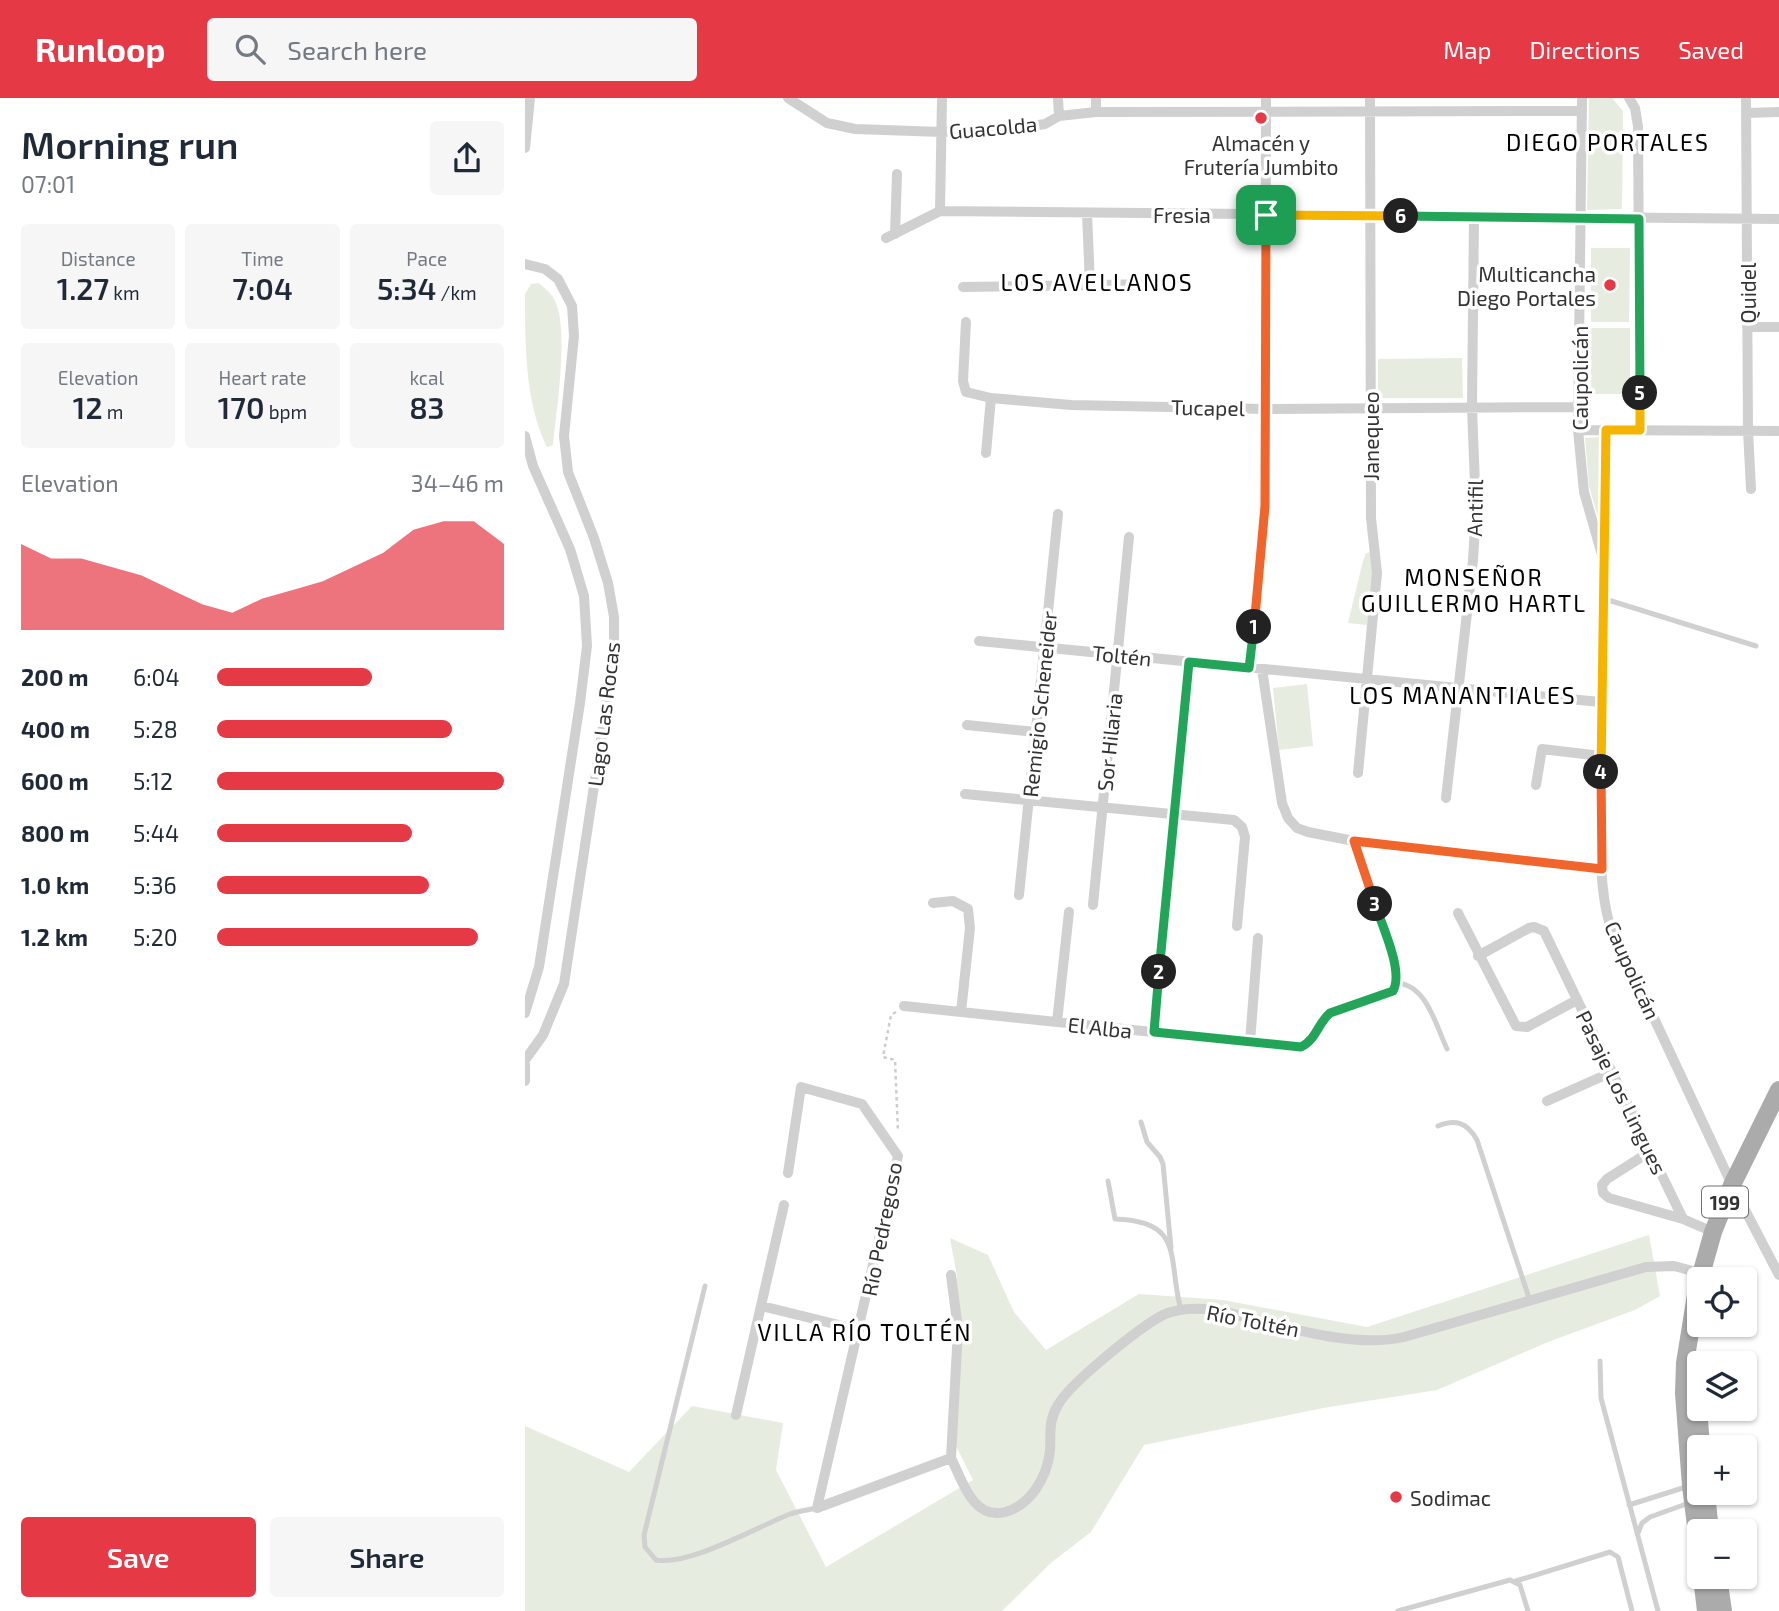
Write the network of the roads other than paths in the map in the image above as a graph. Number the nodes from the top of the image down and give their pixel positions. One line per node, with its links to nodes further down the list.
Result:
1 (530, 98): 23 (street)
2 (788, 98): 22 (street, Guacolda)
3 (941, 98): 22 (street)
4 (1058, 98): 21 (street)
5 (1096, 98): 16 (street)
6 (1161, 98): 17 (street)
7 (1266, 98): 19 (street)
8 (1370, 98): 13 (street, Janequeo)
9 (1480, 98): 14 (street)
10 (1582, 98): 15 (street, Caupolicán)
11 (1629, 98): 31 (street)
12 (1746, 98): 20 (street, Quidel)
13 (1370, 111): 14 (street, Guacolda); 19 (street, Guacolda); 28 (street, Janequeo)
14 (1480, 111): 15 (street, Guacolda)
15 (1582, 111): 30 (street, Caupolicán)
16 (1096, 112): 17 (street, Guacolda); 21 (street, Guacolda)
17 (1162, 112): 19 (street, Guacolda)
18 (1779, 112): 20 (street)
19 (1266, 113): 27 (street)
20 (1746, 113): 32 (street, Quidel)
21 (1059, 117): 22 (street, Guacolda)
22 (942, 132): 25 (street)
23 (525, 148)
24 (897, 174): 25 (street, Fresia)
25 (940, 211): 26 (street, Fresia)
26 (1087, 213): 27 (street, Fresia); 35 (street)
27 (1266, 215): 28 (street, Fresia); 45 (street)
28 (1370, 215): 29 (street, Fresia); 43 (street, Janequeo)
29 (1474, 216): 30 (street, Fresia); 44 (street, Antifil)
30 (1580, 218): 31 (street, Fresia); 42 (street, Caupolicán)
31 (1639, 219): 32 (street, Fresia); 48 (street)
32 (1747, 219): 33 (street, Fresia); 39 (street, Quidel)
33 (1779, 219)
34 (525, 264): 97 (street, Lago Las Rocas)
35 (1090, 284): 36 (street); 37 (street)
36 (1157, 284)
37 (963, 287)
38 (966, 322): 41 (street, Tucapel)
39 (1747, 327): 40 (street); 49 (street, Quidel)
40 (1779, 327)
41 (991, 398): 45 (street, Tucapel); 52 (street)
42 (1577, 407): 44 (street, Tucapel); 46 (street, Caupolicán)
43 (1370, 408): 44 (street, Tucapel); 45 (street, Tucapel); 65 (street, Janequeo)
44 (1472, 408): 66 (street, Antifil)
45 (1266, 409): 63 (street)
46 (1578, 430): 47 (street); 56 (street, Caupolicán)
47 (1606, 430): 48 (street); 56 (street, Caupolicán)
48 (1640, 430): 49 (street)
49 (1748, 431): 50 (street); 53 (street, Quidel)
50 (1779, 431)
51 (525, 436): 92 (street, Lago Las Rocas)
52 (986, 453)
53 (1751, 489)
54 (1058, 514): 60 (street, Remigio Scheneider)
55 (1129, 537): 61 (street, Sor Hilaria)
56 (1606, 571): 57 (street, Caupolicán)
57 (1605, 599): 59 (lane); 67 (street, Caupolicán)
58 (979, 641): 60 (street, Toltén)
59 (1756, 646)
60 (1044, 648): 61 (street, Toltén); 69 (street, Remigio Scheneider)
61 (1117, 655): 62 (street, Toltén); 76 (street, Sor Hilaria)
62 (1189, 662): 63 (street, Toltén); 77 (street)
63 (1249, 668): 64 (street, Toltén)
64 (1262, 669): 65 (street, Toltén); 78 (street)
65 (1368, 679): 66 (street, Toltén); 71 (street, Janequeo)
66 (1458, 688): 67 (street, Toltén); 74 (street, Antifil)
67 (1600, 702): 70 (street, Caupolicán)
68 (967, 725): 69 (street)
69 (1036, 732): 75 (street, Remigio Scheneider)
70 (1601, 756): 72 (street); 79 (street, Caupolicán)
71 (1358, 773)
72 (1537, 785)
73 (965, 794): 75 (street)
74 (1446, 797)
75 (1029, 800): 76 (street); 80 (street, Remigio Scheneider)
76 (1103, 807): 77 (street); 82 (street, Sor Hilaria)
77 (1174, 813): 85 (street); 94 (street)
78 (1354, 841): 79 (street); 88 (street)
79 (1602, 869): 107 (street, Caupolicán)
80 (1019, 895)
81 (933, 903): 91 (street)
82 (1093, 905)
83 (1069, 912): 93 (street)
84 (1458, 913): 87 (street)
85 (1237, 926)
86 (1258, 938): 95 (street)
87 (1478, 956): 89 (street); 89 (street, Pasaje Los Lingues)
88 (1397, 983): 95 (street, El Alba); 96 (lane)
89 (1577, 1000): 98 (street, Pasaje Los Lingues)
90 (904, 1006): 91 (street, El Alba)
91 (961, 1012): 93 (street, El Alba)
92 (525, 1013)
93 (1057, 1022): 94 (street, El Alba)
94 (1154, 1032): 95 (street, El Alba)
95 (1250, 1042)
96 (1447, 1049)
97 (525, 1062): 99 (street)
98 (1612, 1072): 101 (street); 104 (street, Pasaje Los Lingues)
99 (525, 1081)
100 (1778, 1097): 107 (main road, 199)
101 (1547, 1101)
102 (1141, 1122): 111 (lane)
103 (1438, 1126): 117 (lane)
104 (1651, 1152): 109 (street, Pasaje Los Lingues); 109 (street)
105 (788, 1173): 120 (street, Río Pedregoso)
106 (1108, 1181): 111 (lane)
107 (1733, 1185): 110 (main road, 199); 115 (street, Caupolicán)
108 (784, 1205): 118 (street)
109 (1683, 1219): 110 (street)
110 (1713, 1232): 112 (main road, 199)
111 (1171, 1252): 119 (lane)
112 (1701, 1267)
113 (1687, 1270): 117 (street, Río Toltén)
114 (951, 1275): 127 (street)
115 (1779, 1275)
116 (705, 1286): 131 (lane)
117 (1530, 1301): 119 (street, Río Toltén)
118 (762, 1306): 120 (street); 124 (street)
119 (1181, 1310): 127 (street, Río Toltén)
120 (859, 1330): 131 (street, Río Pedregoso)
121 (1690, 1337): 125 (main road, 199)
122 (1694, 1337): 126 (main road, 199)
123 (1600, 1362): 130 (lane)
124 (736, 1415)
125 (1690, 1435)
126 (1700, 1435)
127 (951, 1458): 131 (street)
128 (1687, 1495): 130 (lane)
129 (1687, 1499): 132 (lane)
130 (1629, 1505): 132 (lane)
131 (817, 1508)
132 (1638, 1534): 139 (lane)
133 (1515, 1581): 136 (lane); 137 (lane); 138 (lane)
134 (1703, 1589): 140 (main road)
135 (1720, 1589): 141 (main road)
136 (1398, 1611)
137 (1528, 1611)
138 (1632, 1611)
139 (1658, 1611)
140 (1706, 1611)
141 (1723, 1611)

